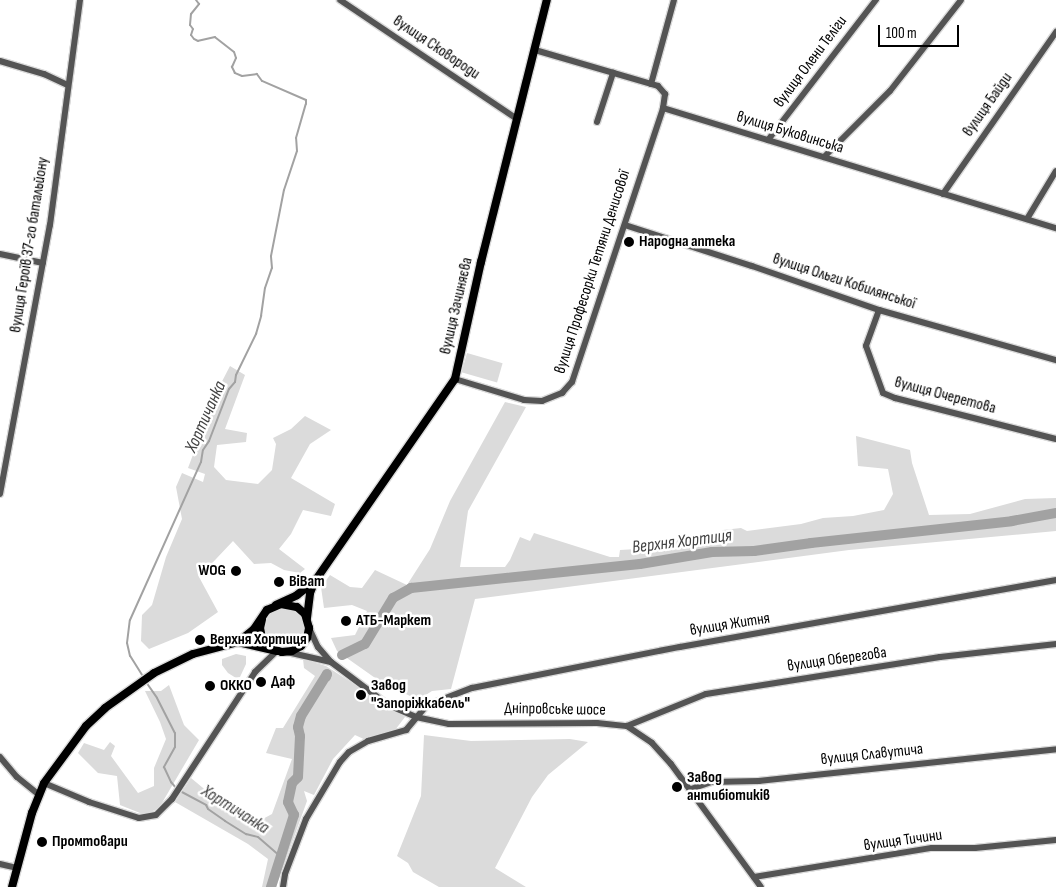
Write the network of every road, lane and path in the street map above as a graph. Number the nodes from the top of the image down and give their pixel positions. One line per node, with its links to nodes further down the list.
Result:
1 (80, 0): 12 (street, вулиця Героїв 37-го батальйону)
2 (340, 0): 14 (street, вулиця Сковороди)
3 (547, 0): 8 (main road, вулиця Зачиняєва)
4 (674, 0): 11 (street)
5 (876, 0): 16 (street, вулиця Олени Теліги)
6 (960, 0): 17 (street)
7 (1056, 32): 19 (street, вулиця Байди)
8 (535, 50): 10 (street); 14 (main road, вулиця Зачиняєва)
9 (0, 61): 12 (street)
10 (613, 73): 11 (street); 15 (street)
11 (650, 84): 13 (street)
12 (68, 85): 24 (street, вулиця Героїв 37-го батальйону)
13 (663, 108): 16 (street, вулиця Буковинська); 21 (street, вулиця Професорки Тетяни Денисової)
14 (517, 119): 27 (main road, вулиця Зачиняєва)
15 (597, 122)
16 (768, 140): 17 (street, вулиця Буковинська)
17 (824, 157): 19 (street, вулиця Буковинська)
18 (1056, 171): 20 (street)
19 (943, 194): 20 (street, вулиця Буковинська)
20 (1027, 219): 22 (street, вулиця Буковинська)
21 (625, 225): 25 (street, вулиця Ольги Кобилянської); 27 (street, вулиця Професорки Тетяни Денисової)
22 (1056, 228)
23 (0, 254): 24 (street)
24 (43, 263): 29 (street, вулиця Героїв 37-го батальйону)
25 (879, 310): 26 (street, вулиця Ольги Кобилянської); 28 (street, вулиця Очеретова)
26 (1056, 360)
27 (455, 379): 31 (main road, вулиця Зачиняєва)
28 (1056, 439)
29 (0, 494)
30 (1056, 580): 41 (street, вулиця Житня)
31 (314, 581): 32 (main road); 34 (main road)
32 (276, 605): 33 (main road); 34 (main road)
33 (262, 618): 36 (main road); 38 (main road)
34 (307, 619): 35 (main road)
35 (309, 628): 39 (main road); 40 (street, Дніпровське шосе)
36 (238, 642): 38 (main road); 45 (main road)
37 (1056, 644): 42 (street, вулиця Оберегова)
38 (277, 652): 39 (main road); 45 (street)
39 (287, 652): 40 (street)
40 (331, 662): 41 (street, Дніпровське шосе)
41 (416, 717): 42 (street, Дніпровське шосе); 53 (street, вулиця Житня)
42 (627, 726): 46 (street, Дніпровське шосе)
43 (1056, 749): 46 (street, вулиця Славутича)
44 (0, 757): 47 (street)
45 (44, 783): 47 (main road)
46 (691, 789): 51 (street, Дніпровське шосе)
47 (39, 794): 50 (main road)
48 (1056, 840): 51 (street, вулиця Тичини)
49 (0, 864): 50 (street)
50 (17, 868): 52 (main road)
51 (754, 877): 54 (street, Дніпровське шосе)
52 (12, 887)
53 (284, 887)
54 (761, 887)

